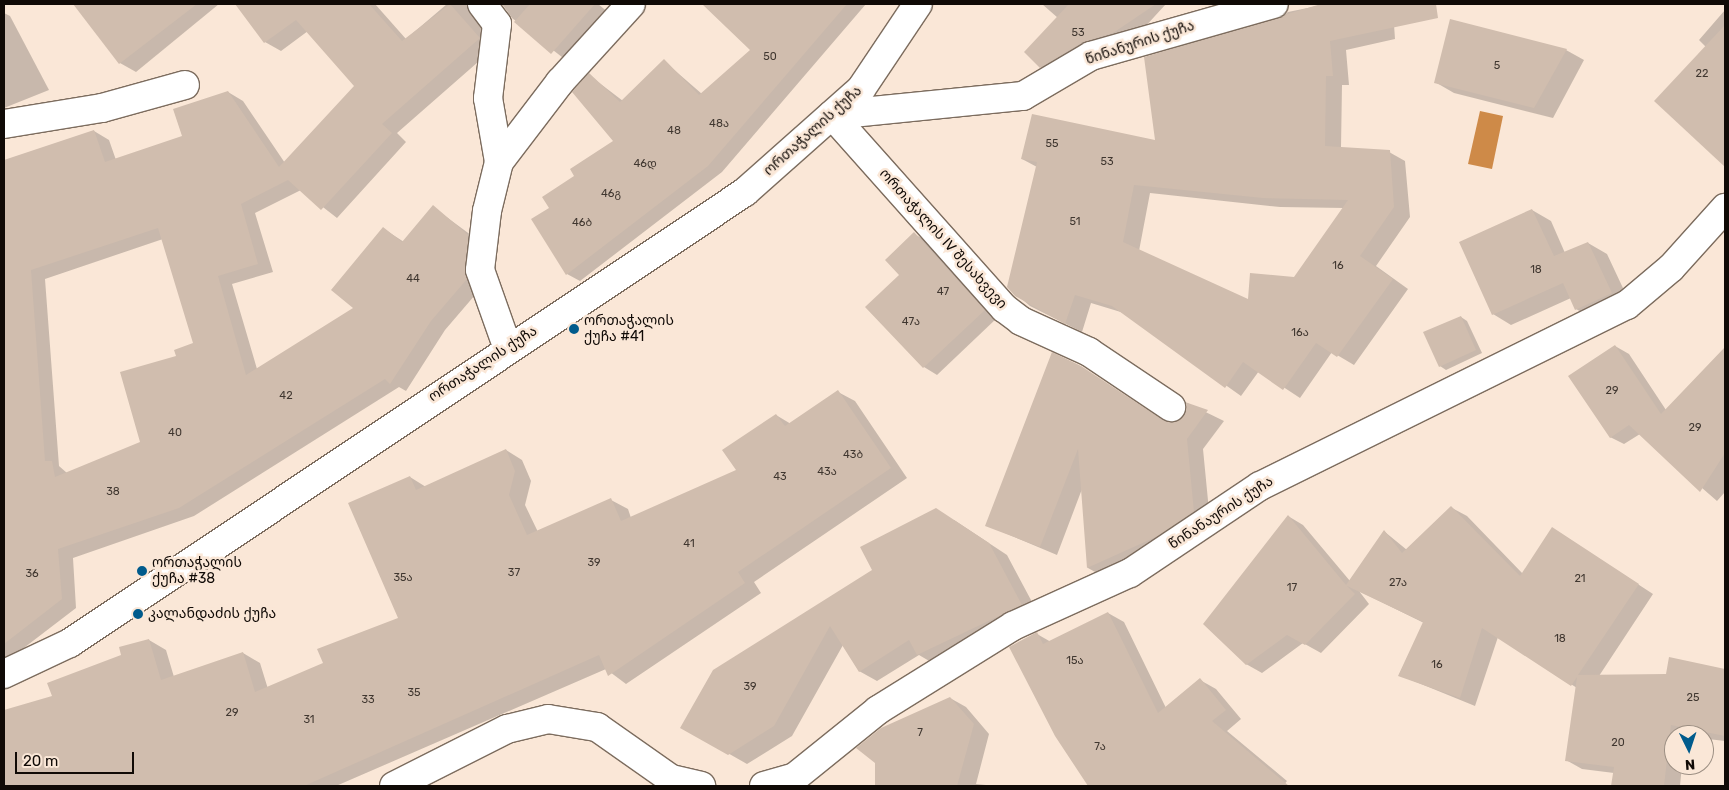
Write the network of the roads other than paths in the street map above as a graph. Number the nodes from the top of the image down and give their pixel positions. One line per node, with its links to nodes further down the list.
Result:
1 (482, 4): 8 (street)
2 (630, 4): 8 (street)
3 (918, 4): 6 (street, ორთაჭალის ქუჩა)
4 (1274, 4): 6 (street, წინანურის ქუჩა)
5 (185, 85): 7 (street)
6 (832, 114): 10 (street, ორთაჭალის ქუჩა); 11 (street, ორთაჭალის IV შესახვევი)
7 (4, 124)
8 (499, 162): 10 (street)
9 (1725, 208): 15 (street, წინანაურის ქუჩა)
10 (508, 349): 12 (street, ორთაჭალის ქუჩა)
11 (1171, 407)
12 (4, 674)
13 (394, 786): 14 (street)
14 (701, 786)
15 (764, 786)

